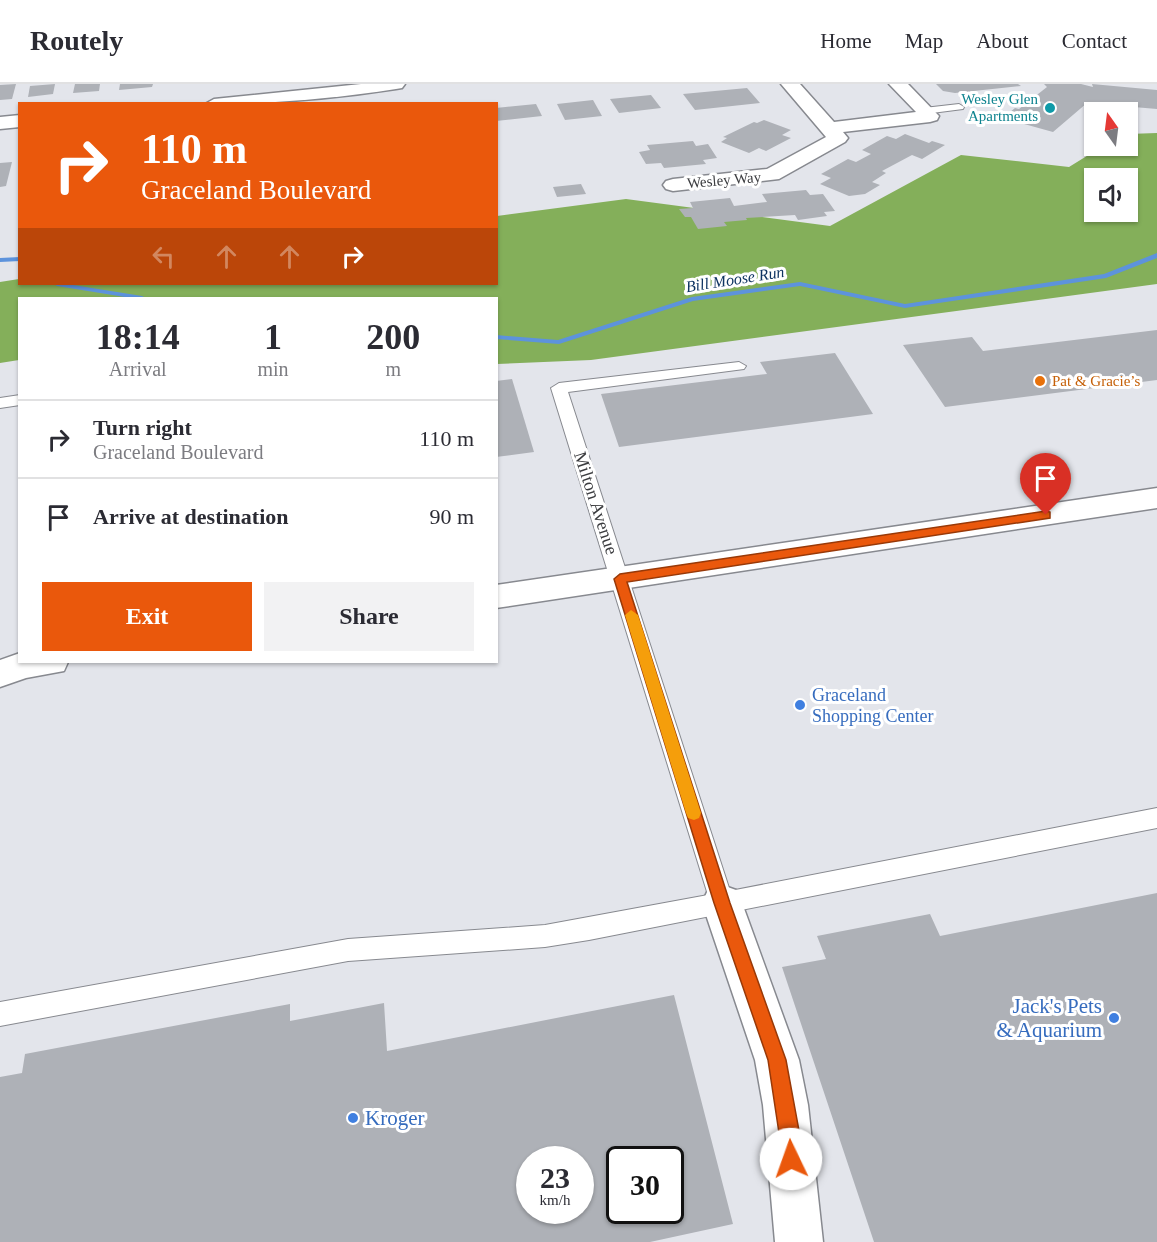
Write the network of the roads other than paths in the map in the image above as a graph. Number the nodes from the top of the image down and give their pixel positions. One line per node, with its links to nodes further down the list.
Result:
1 (396, 84): 4 (street)
2 (790, 84): 9 (street)
3 (898, 84): 6 (street)
4 (235, 102)
5 (959, 107): 6 (lane)
6 (924, 111): 9 (street)
7 (18, 121): 8 (street)
8 (0, 123)
9 (829, 128): 10 (street, Wesley Way)
10 (673, 185)
11 (739, 366): 15 (lane, Milton Avenue)
12 (18, 400): 13 (lane)
13 (0, 403)
14 (1157, 498): 15 (street)
15 (620, 579): 16 (street); 20 (lane, Milton Avenue)
16 (498, 597)
17 (42, 663): 18 (street)
18 (0, 674)
19 (1157, 818): 20 (lane)
20 (722, 903): 21 (lane); 22 (street, Milton Avenue)
21 (0, 1014)
22 (799, 1242)

